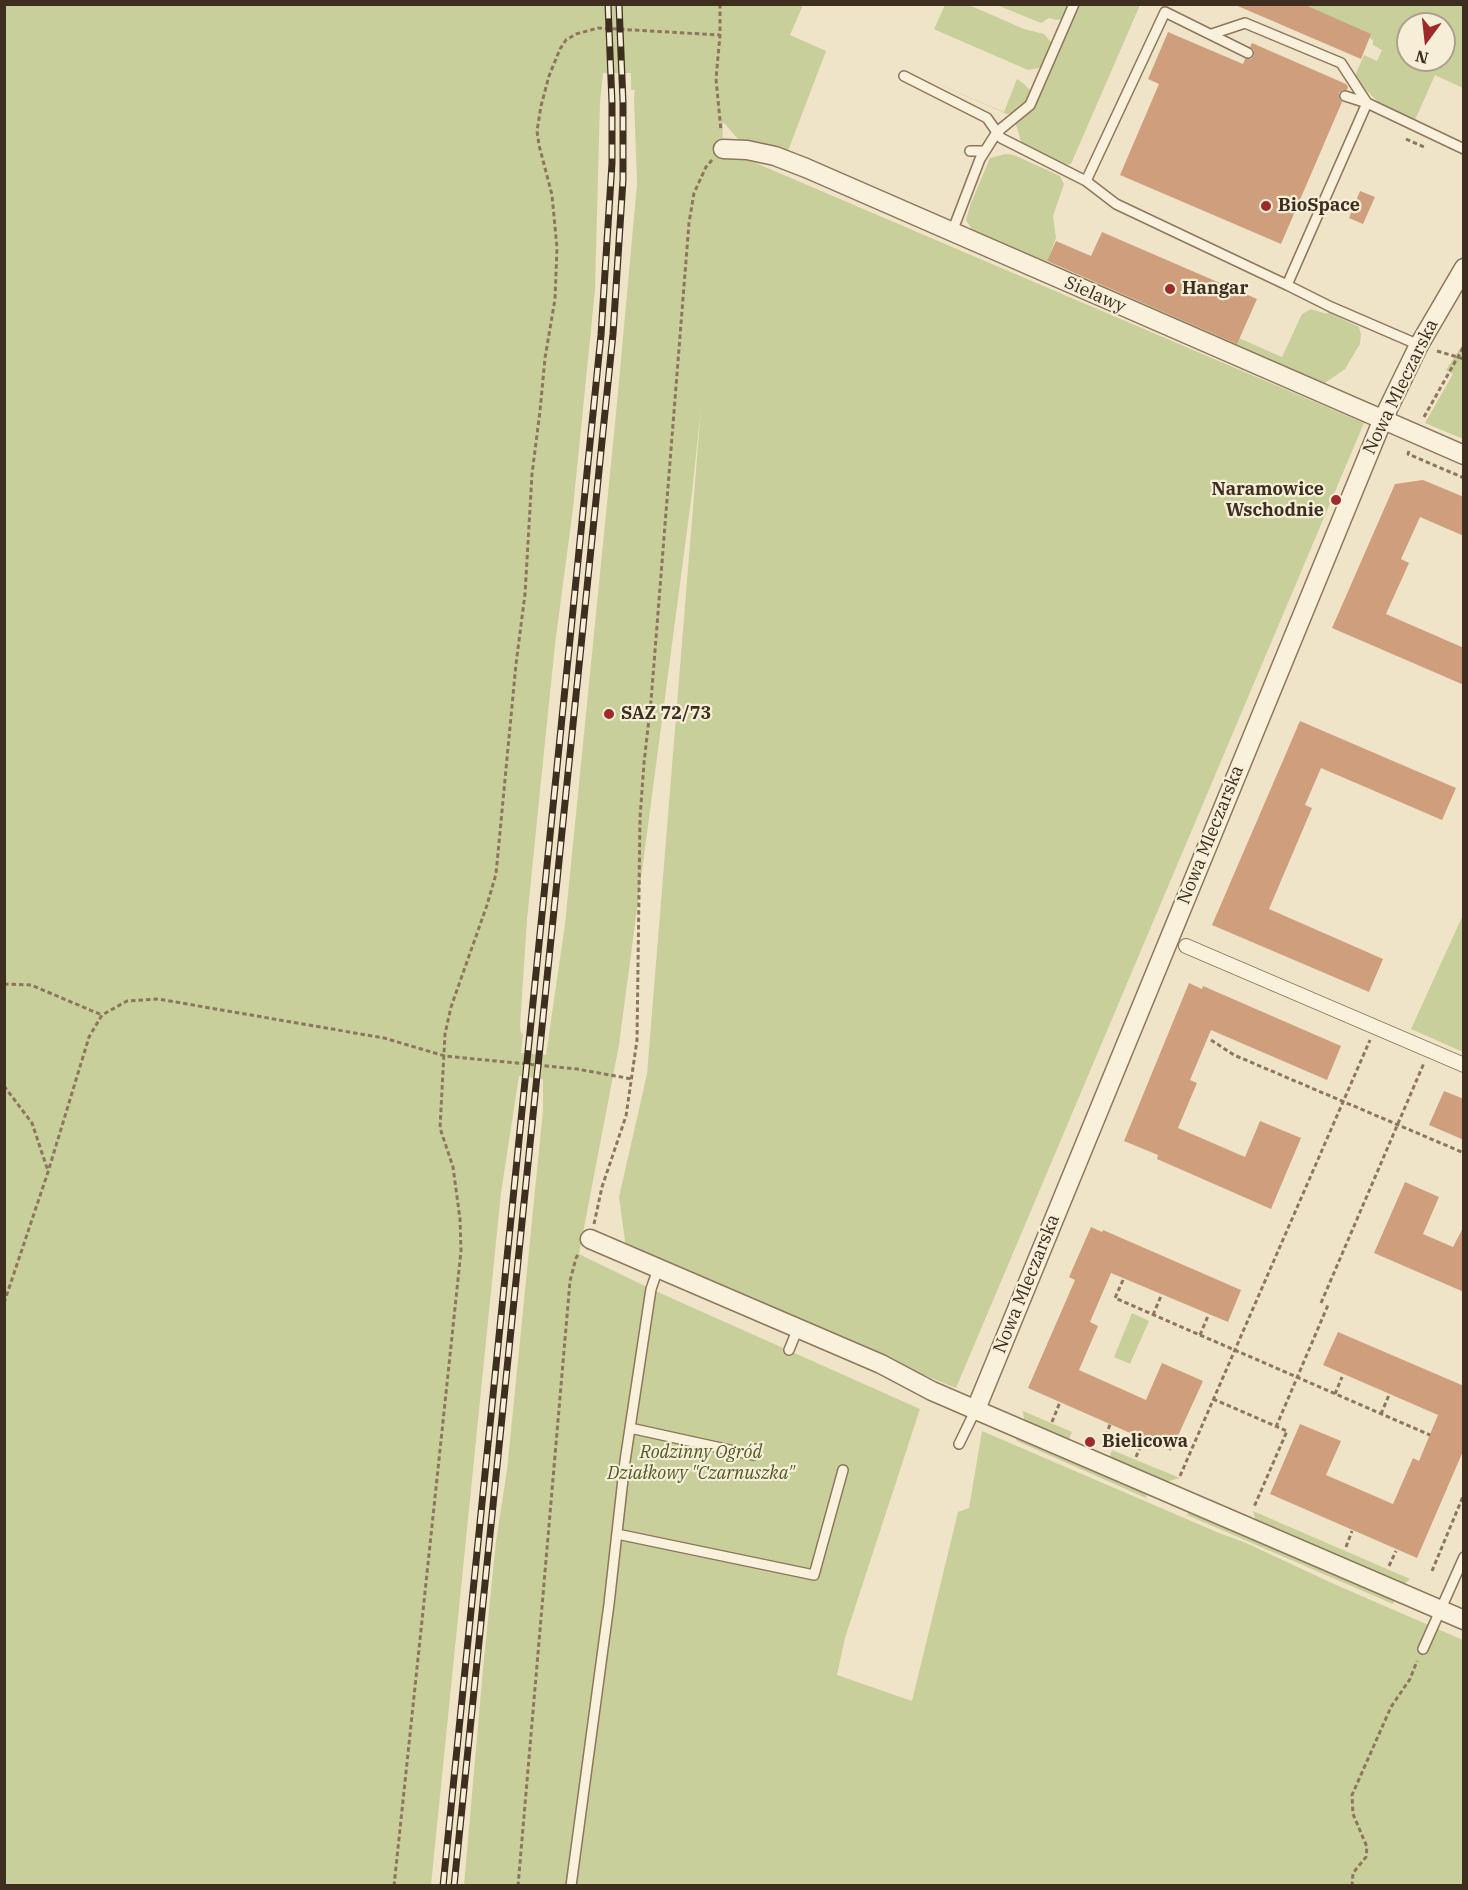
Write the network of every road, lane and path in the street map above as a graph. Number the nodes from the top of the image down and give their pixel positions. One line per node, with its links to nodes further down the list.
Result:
1 (720, 4): 4 (path)
2 (1074, 4): 9 (lane)
3 (1212, 34): 5 (lane); 8 (lane); 14 (lane)
4 (720, 35): 10 (path); 32 (path)
5 (1248, 53)
6 (904, 76): 9 (lane)
7 (1345, 96): 8 (lane)
8 (1367, 103): 11 (lane); 17 (lane)
9 (997, 132): 13 (lane); 14 (lane)
10 (723, 148): 15 (street, Sielawy); 34 (path)
11 (1464, 149)
12 (970, 151): 13 (lane)
13 (986, 151): 15 (lane)
14 (1086, 181): 17 (lane)
15 (952, 232): 22 (street, Sielawy)
16 (1464, 268): 18 (street, Nowa Mleczarska)
17 (1287, 285): 18 (lane)
18 (1419, 345): 20 (path); 22 (street, Nowa Mleczarska)
19 (1464, 346): 20 (path)
20 (1457, 357): 21 (path); 23 (path)
21 (1464, 359)
22 (1383, 419): 23 (street, Sielawy); 59 (street, Nowa Mleczarska)
23 (1417, 434): 24 (street, Sielawy); 25 (path)
24 (1464, 455)
25 (1464, 478)
26 (1186, 946): 29 (street)
27 (4, 984): 28 (path)
28 (102, 1015): 32 (path); 39 (path)
29 (1375, 1027): 31 (street); 36 (path)
30 (1211, 1041): 36 (path)
31 (1429, 1050): 33 (street); 37 (path)
32 (445, 1056): 34 (path); 85 (path)
33 (1464, 1065)
34 (632, 1079): 40 (path)
35 (4, 1086): 39 (path)
36 (1344, 1101): 37 (path); 52 (path)
37 (1398, 1125): 38 (path); 45 (path)
38 (1464, 1153)
39 (48, 1172): 44 (path)
40 (590, 1239): 41 (street); 86 (path)
41 (658, 1269): 49 (street); 64 (lane)
42 (1122, 1280): 47 (path)
43 (1161, 1296): 47 (path)
44 (4, 1303)
45 (1321, 1303)
46 (1328, 1305): 53 (path)
47 (1153, 1315): 50 (path)
48 (1208, 1316): 50 (path)
49 (798, 1328): 51 (lane); 59 (street)
50 (1200, 1335): 52 (path)
51 (789, 1350)
52 (1234, 1350): 53 (path); 57 (path)
53 (1297, 1377): 55 (path); 63 (path)
54 (1342, 1377): 55 (path)
55 (1335, 1394): 60 (path)
56 (1389, 1395): 60 (path)
57 (1214, 1399): 63 (path); 72 (path)
58 (1060, 1402): 61 (path)
59 (976, 1409): 68 (lane); 82 (street)
60 (1381, 1413): 65 (path)
61 (1052, 1422)
62 (1111, 1422): 67 (path)
63 (1276, 1426): 74 (path)
64 (630, 1428): 69 (lane); 76 (lane)
65 (1430, 1435)
66 (1145, 1436): 70 (path)
67 (1103, 1443)
68 (959, 1444)
69 (756, 1449)
70 (1136, 1457)
71 (843, 1470): 76 (lane)
72 (1180, 1476)
73 (1464, 1494): 81 (path)
74 (1254, 1508)
75 (1352, 1531): 77 (path)
76 (616, 1534): 87 (lane)
77 (1346, 1547)
78 (1396, 1551): 80 (path)
79 (1464, 1557): 82 (lane)
80 (1389, 1566)
81 (1432, 1571)
82 (1440, 1609): 83 (street); 84 (lane)
83 (1464, 1620)
84 (1423, 1650): 88 (path)
85 (394, 1886)
86 (518, 1886)
87 (571, 1886)
88 (1352, 1886)

